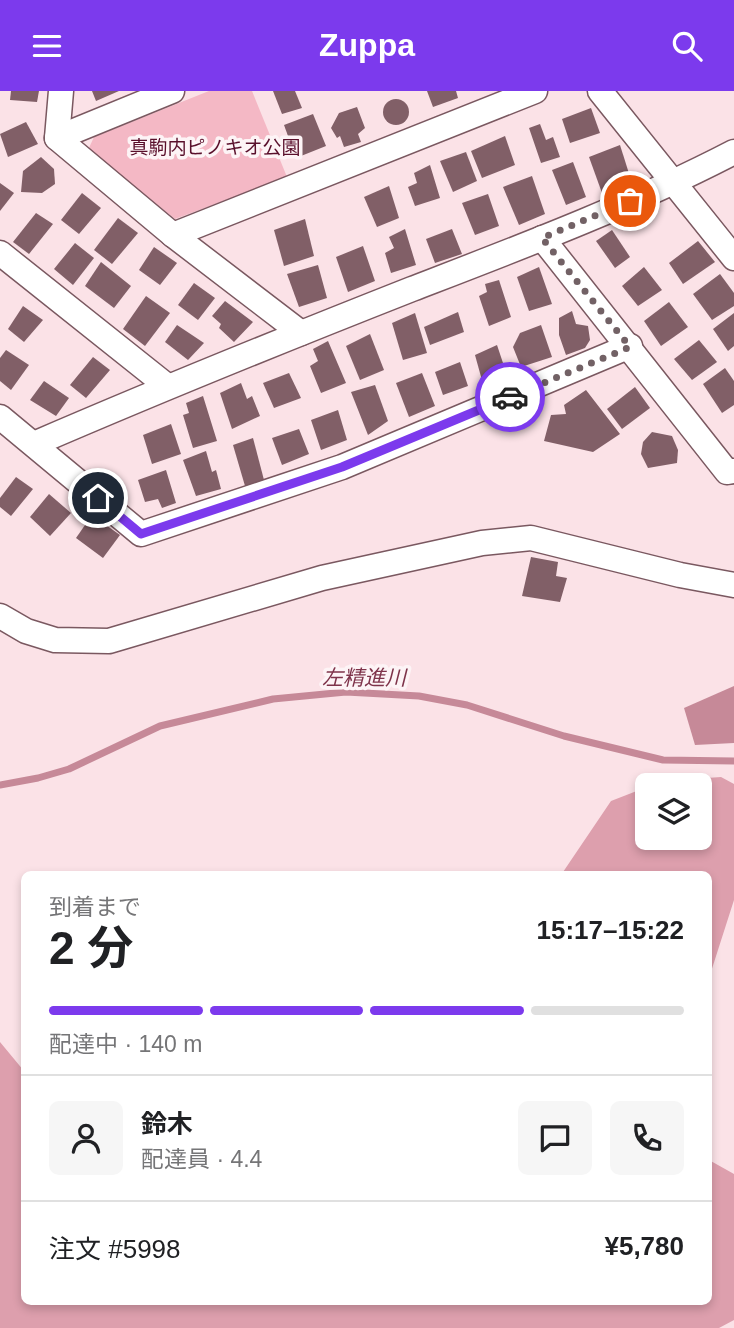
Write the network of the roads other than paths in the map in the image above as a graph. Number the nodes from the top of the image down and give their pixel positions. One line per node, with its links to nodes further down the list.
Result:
1 (61, 91): 5 (street)
2 (172, 91): 5 (street)
3 (535, 91): 8 (street)
4 (600, 91): 7 (street)
5 (57, 138): 8 (street)
6 (734, 152): 7 (street)
7 (675, 183): 9 (street); 11 (street)
8 (173, 235): 12 (street)
9 (542, 238): 12 (street); 13 (street)
10 (0, 253): 14 (street)
11 (734, 258)
12 (301, 333): 14 (street)
13 (630, 347): 16 (street); 17 (street)
14 (167, 386): 16 (street)
15 (0, 417): 16 (street)
16 (34, 444)
17 (734, 471)
18 (734, 585): 19 (street)
19 (0, 616)

